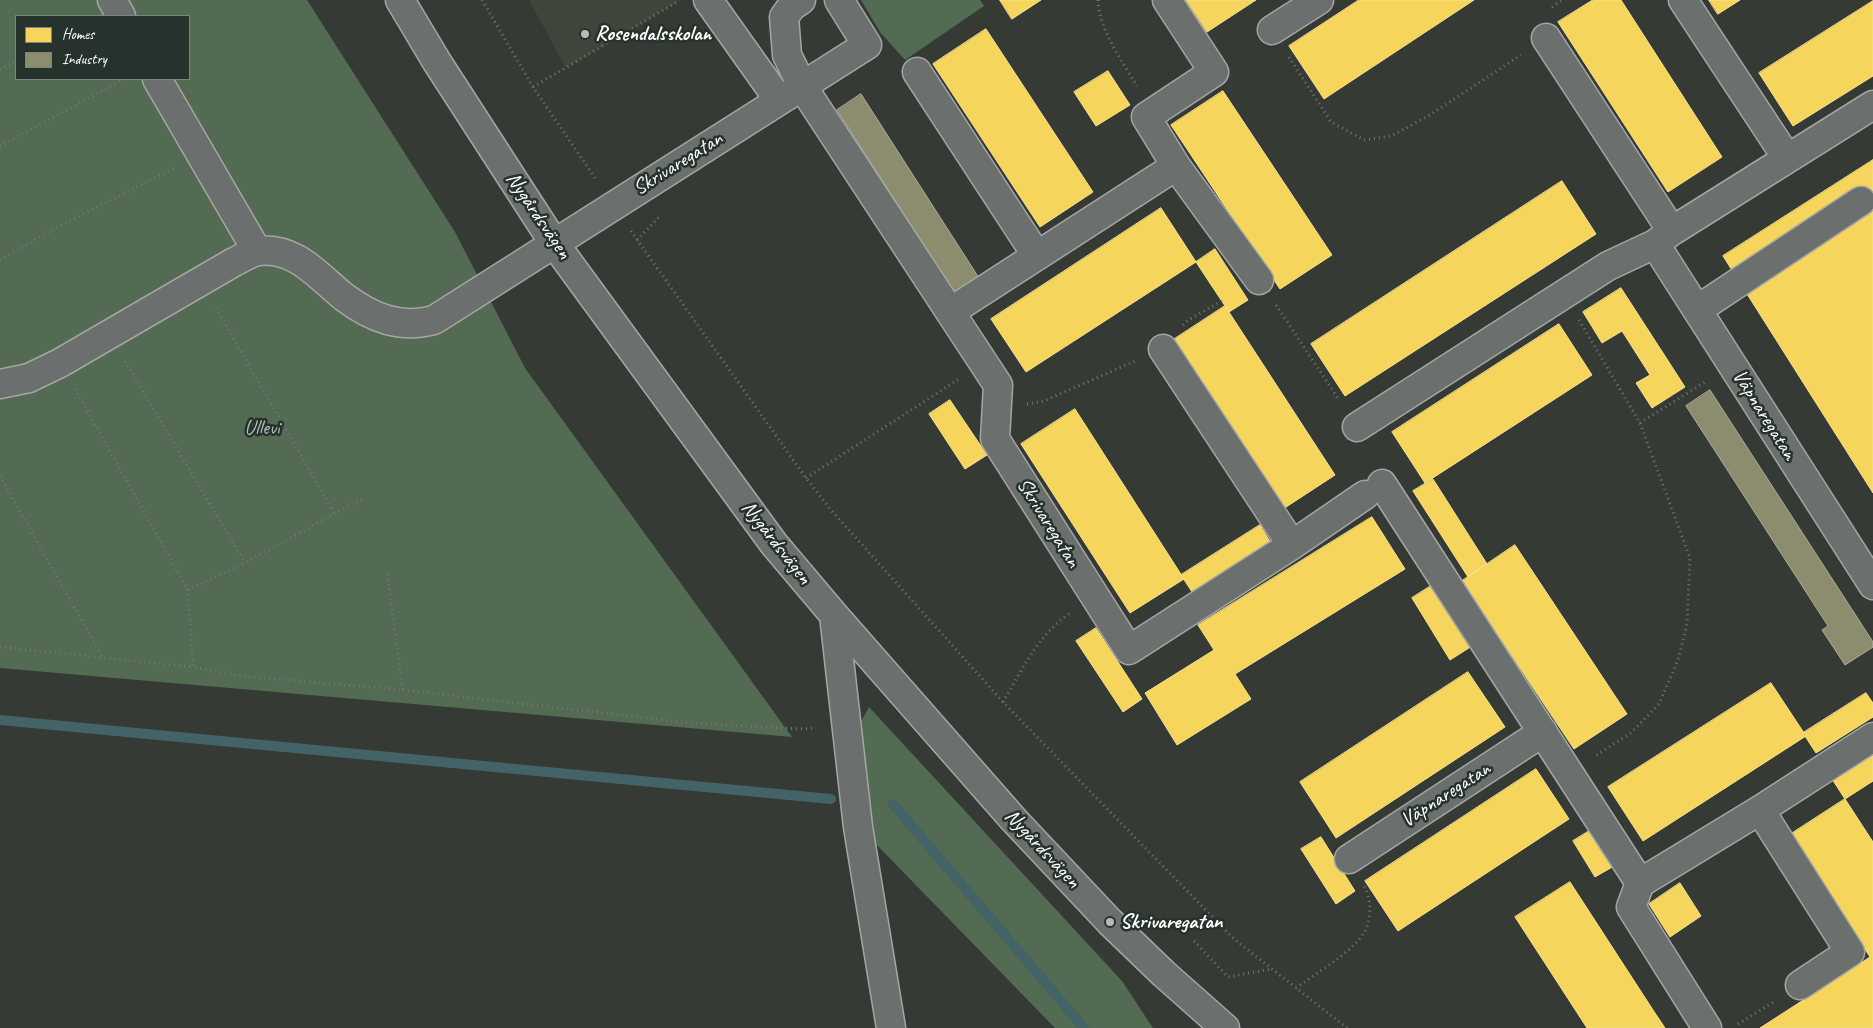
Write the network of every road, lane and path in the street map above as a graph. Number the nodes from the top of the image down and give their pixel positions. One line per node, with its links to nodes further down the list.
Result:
1 (112, 0): 12 (street)
2 (400, 0): 32 (street, Nygårdsvägen)
3 (482, 0): 21 (path)
4 (680, 0): 21 (path)
5 (708, 0): 22 (street)
6 (801, 0): 20 (street)
7 (839, 0): 20 (street, Skrivaregatan)
8 (1098, 0): 24 (path)
9 (1167, 0): 24 (street)
10 (1319, 0): 13 (street)
11 (1683, 0): 27 (street)
12 (120, 15)
13 (1272, 30): 14 (path)
14 (1546, 38): 31 (street, Väpnaregatan)
15 (15, 61): 16 (path)
16 (0, 70)
17 (917, 72): 34 (street)
18 (122, 80): 25 (path)
19 (158, 80): 26 (street)
20 (802, 86): 22 (street, Skrivaregatan); 41 (street, Skrivaregatan)
21 (533, 87): 30 (path)
22 (779, 100): 30 (street, Skrivaregatan)
23 (1873, 105): 27 (street)
24 (1154, 112): 28 (street)
25 (0, 146)
26 (201, 154): 33 (street); 35 (path)
27 (1787, 158): 31 (street)
28 (1176, 166): 34 (street); 36 (street)
29 (1861, 201): 40 (street)
30 (613, 205): 32 (street, Skrivaregatan); 52 (path)
31 (1664, 238): 38 (street); 40 (street, Väpnaregatan)
32 (554, 243): 33 (street, Skrivaregatan); 61 (street, Nygårdsvägen)
33 (257, 251): 37 (street)
34 (1037, 256): 41 (street)
35 (0, 260)
36 (1259, 280): 50 (path)
37 (201, 281): 42 (street); 54 (path)
38 (1564, 294): 49 (path); 50 (street)
39 (1222, 301): 43 (path)
40 (1697, 310): 46 (street, Väpnaregatan)
41 (950, 312): 45 (street, Skrivaregatan)
42 (109, 335): 44 (street); 56 (path)
43 (1163, 349): 48 (path); 55 (street)
44 (60, 363): 47 (street); 59 (path)
45 (984, 363): 48 (street, Skrivaregatan); 52 (path)
46 (1732, 364): 49 (path); 58 (street, Väpnaregatan)
47 (0, 384)
48 (997, 409): 60 (street, Skrivaregatan)
49 (1640, 423): 70 (path)
50 (1357, 427)
51 (0, 476): 63 (path)
52 (806, 478): 66 (path)
53 (364, 497): 54 (path)
54 (334, 513): 56 (path)
55 (1292, 545): 60 (street, Skrivaregatan); 68 (street, Skrivaregatan)
56 (245, 563): 59 (path)
57 (387, 572): 65 (path)
58 (1873, 586)
59 (188, 590): 64 (path)
60 (1095, 597): 66 (path)
61 (834, 615): 67 (street); 79 (street, Nygårdsvägen)
62 (0, 647): 63 (path)
63 (103, 658): 64 (path)
64 (193, 667): 65 (path)
65 (403, 690): 67 (path)
66 (1003, 702): 75 (path)
67 (846, 724): 78 (street)
68 (1543, 732): 70 (street); 72 (street, Väpnaregatan)
69 (1873, 737): 71 (street)
70 (1570, 773): 73 (street)
71 (1760, 810): 73 (street); 76 (street)
72 (1349, 859): 77 (path)
73 (1640, 883): 81 (street)
74 (1194, 941): 75 (path)
75 (1272, 969): 77 (path)
76 (1800, 985): 82 (path)
77 (1296, 988): 80 (path)
78 (891, 1028)
79 (1225, 1028)
80 (1347, 1028)
81 (1707, 1028)
82 (1731, 1028)

